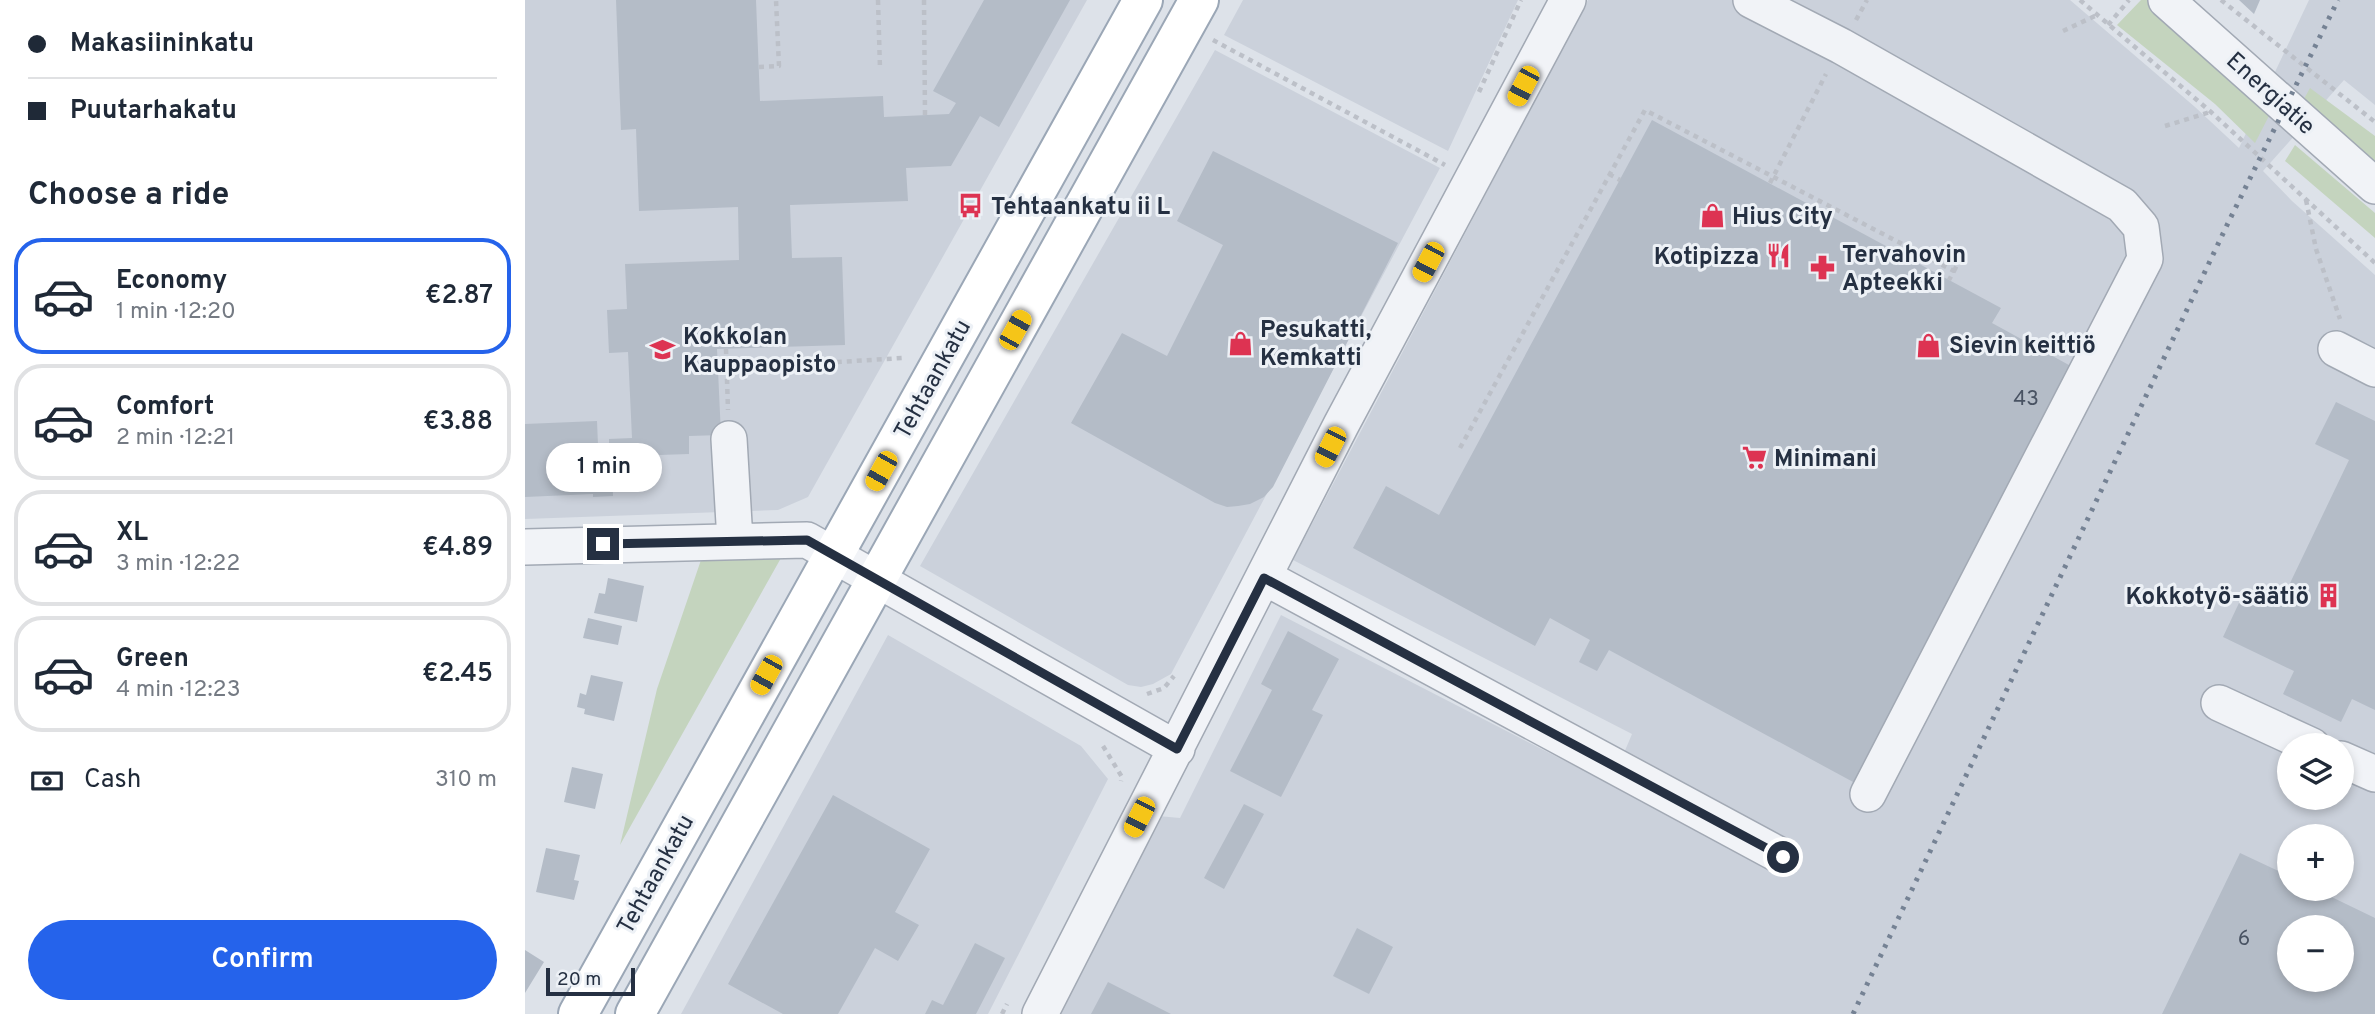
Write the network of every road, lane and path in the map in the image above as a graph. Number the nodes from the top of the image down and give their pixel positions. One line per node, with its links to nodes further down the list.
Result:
1 (776, 0): 19 (path)
2 (878, 0): 20 (path)
3 (924, 0): 23 (path)
4 (1143, 0): 45 (main road, Tehtaankatu)
5 (1199, 0): 46 (main road, Tehtaankatu)
6 (1521, 0): 21 (path)
7 (1567, 0): 47 (street)
8 (1751, 0): 18 (street)
9 (1867, 0): 18 (path)
10 (2080, 0): 14 (path)
11 (2129, 0): 15 (path)
12 (2167, 0): 31 (street, Energiatie)
13 (2221, 0): 24 (path)
14 (2097, 15): 15 (path); 16 (path)
15 (2108, 24): 22 (path)
16 (2063, 31)
17 (1210, 38): 26 (path)
18 (1841, 46): 28 (path); 58 (street)
19 (759, 67)
20 (880, 69)
21 (1478, 96)
22 (2211, 112): 25 (path); 32 (path)
23 (925, 115)
24 (2375, 122)
25 (2165, 126)
26 (1451, 154)
27 (1609, 174): 28 (path); 29 (path); 42 (path)
28 (1774, 176): 30 (path); 35 (path)
29 (1620, 180)
30 (1770, 183)
31 (2375, 186)
32 (2306, 200): 34 (path); 39 (path)
33 (1961, 259): 35 (path)
34 (2375, 263)
35 (1954, 271): 36 (path)
36 (1949, 280)
37 (726, 349): 40 (path)
38 (902, 358): 40 (path)
39 (2355, 359)
40 (727, 369): 41 (path)
41 (729, 439): 43 (street)
42 (1460, 448)
43 (735, 541): 44 (street); 45 (street)
44 (525, 547)
45 (833, 554): 46 (street); 61 (main road, Tehtaankatu)
46 (876, 578): 53 (street); 62 (main road, Tehtaankatu)
47 (1264, 578): 53 (street); 59 (street)
48 (1176, 674): 49 (path)
49 (1136, 694)
50 (2219, 704): 51 (street)
51 (2283, 733)
52 (1098, 738): 56 (path)
53 (1177, 749): 56 (street)
54 (2354, 765): 55 (street)
55 (2375, 774)
56 (1137, 785): 57 (path); 60 (street)
57 (1116, 790)
58 (1868, 794)
59 (1783, 857)
60 (1024, 1008): 63 (path)
61 (578, 1014)
62 (635, 1014)
63 (1002, 1014)

